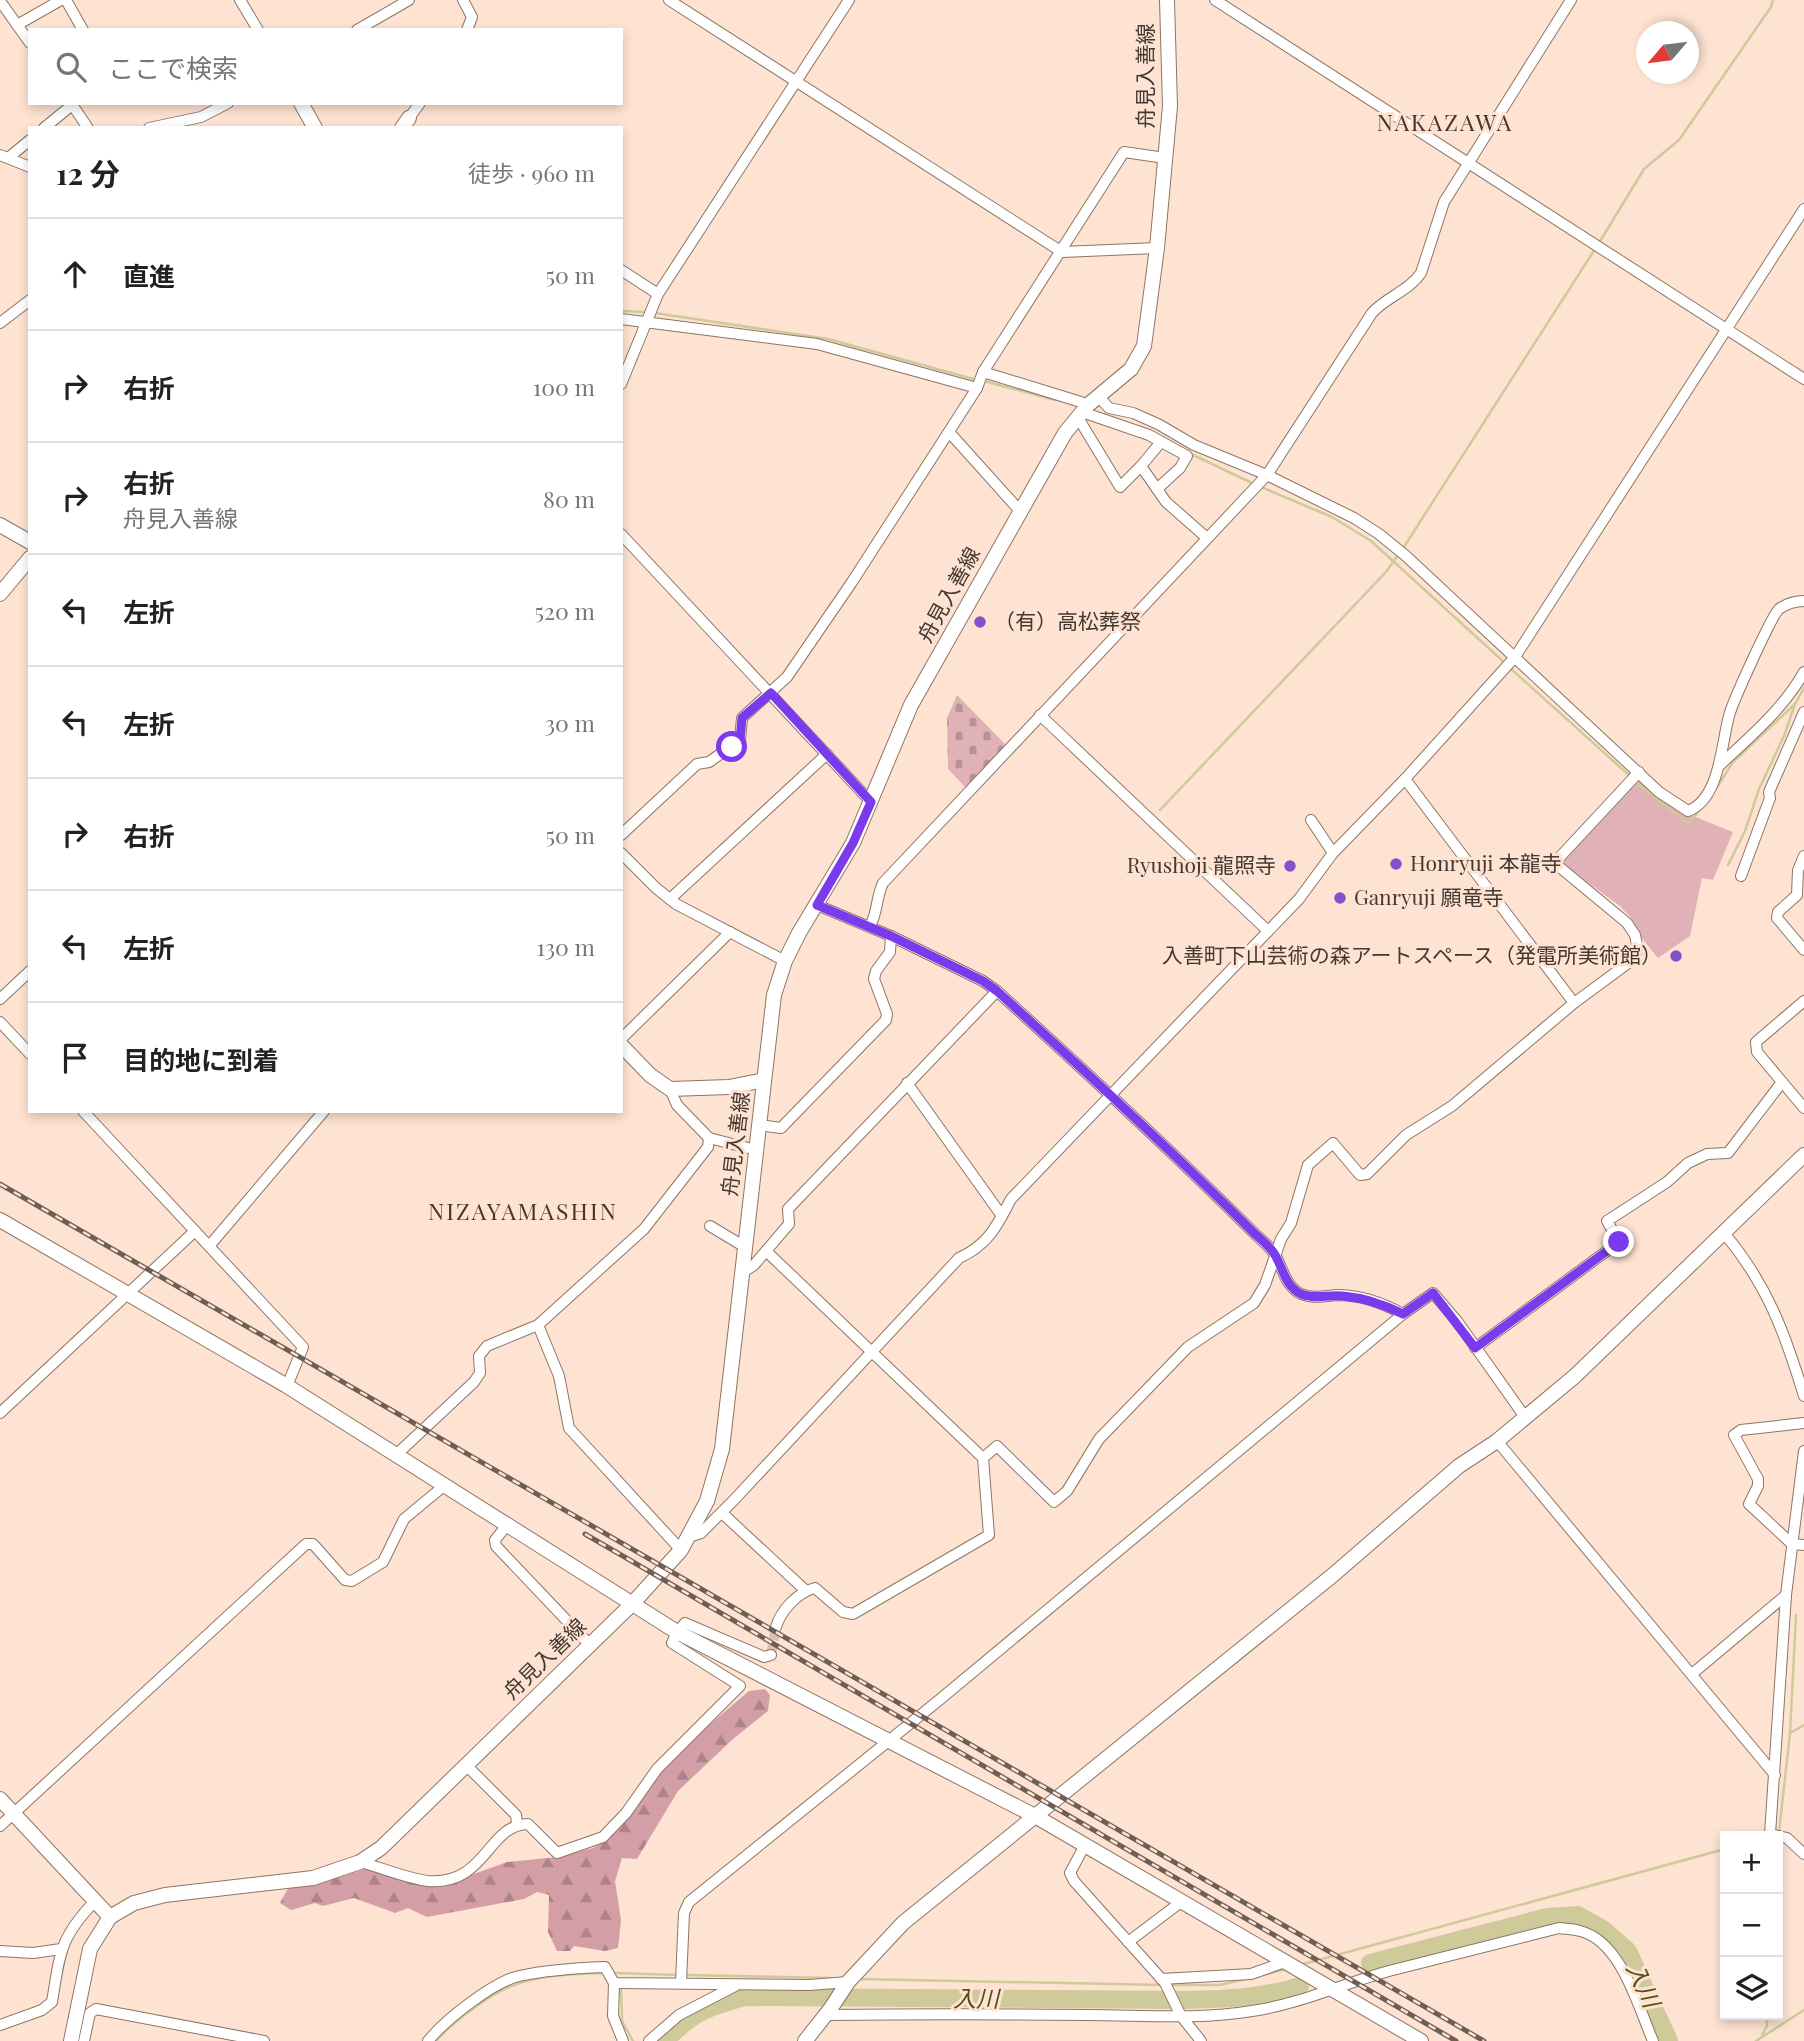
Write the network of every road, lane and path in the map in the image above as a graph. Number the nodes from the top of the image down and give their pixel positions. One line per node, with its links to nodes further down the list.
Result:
1 (64, 0): 11 (street); 12 (street)
2 (240, 0): 13 (street)
3 (409, 0): 14 (street)
4 (463, 0): 15 (street)
5 (669, 0): 17 (street)
6 (849, 0): 17 (street)
7 (1167, 0): 30 (street, 舟見入善線)
8 (1215, 0): 31 (street)
9 (1571, 0): 31 (street)
10 (0, 1): 11 (street)
11 (17, 25): 16 (street)
12 (82, 28)
13 (257, 28)
14 (360, 28)
15 (468, 28)
16 (28, 40)
17 (797, 81): 35 (street); 37 (street)
18 (71, 105): 24 (street)
19 (73, 105): 25 (street)
20 (225, 105): 26 (street)
21 (302, 105): 27 (street)
22 (419, 105): 23 (street)
23 (405, 125)
24 (46, 126)
25 (87, 126)
26 (158, 126)
27 (314, 126)
28 (28, 141): 29 (street)
29 (4, 156): 32 (street)
30 (1165, 158): 34 (street, 舟見入善線); 35 (street)
31 (1468, 162): 42 (street); 51 (street)
32 (28, 166)
33 (1804, 209): 42 (street)
34 (1157, 248): 35 (street); 47 (street, 舟見入善線)
35 (1062, 252): 43 (street)
36 (623, 271): 37 (street)
37 (658, 294): 40 (street)
38 (28, 302): 41 (street)
39 (623, 319): 40 (street)
40 (646, 321): 44 (street); 46 (street)
41 (0, 323)
42 (1727, 328): 45 (street); 61 (street)
43 (983, 372): 46 (street); 47 (street)
44 (623, 379)
45 (1804, 379)
46 (976, 388): 48 (street)
47 (1086, 407): 49 (street); 50 (street); 51 (street); 53 (street, 舟見入善線)
48 (948, 432): 53 (street); 63 (street)
49 (1161, 442): 50 (street); 52 (street)
50 (1141, 466): 52 (street)
51 (1267, 475): 56 (street); 61 (street)
52 (1157, 489): 56 (street)
53 (1020, 511): 70 (street, 舟見入善線)
54 (0, 526): 57 (street)
55 (623, 536): 63 (street)
56 (1207, 538): 65 (street)
57 (28, 541)
58 (28, 560): 59 (street)
59 (0, 594)
60 (1804, 601): 67 (street)
61 (1515, 657): 68 (street); 69 (street)
62 (1804, 672): 67 (street)
63 (771, 693): 66 (street); 72 (street)
64 (1804, 712): 76 (street)
65 (1040, 715): 79 (street); 80 (street)
66 (827, 754): 70 (street); 77 (street)
67 (1720, 765): 68 (street)
68 (1639, 772): 89 (street)
69 (1405, 779): 73 (street); 89 (street)
70 (871, 802): 78 (street, 舟見入善線)
71 (1311, 820): 73 (street)
72 (623, 833)
73 (1333, 853): 80 (street)
74 (623, 855): 77 (street)
75 (1804, 856): 83 (street)
76 (1741, 876)
77 (670, 899): 81 (street)
78 (817, 905): 79 (street); 84 (street, 舟見入善線)
79 (870, 926): 82 (street)
80 (1268, 931): 98 (street)
81 (730, 932): 84 (street); 91 (street)
82 (891, 936): 86 (street); 102 (street)
83 (1804, 950)
84 (785, 961): 94 (street, 舟見入善線)
85 (28, 973): 87 (street)
86 (997, 991): 96 (street); 98 (street)
87 (0, 999)
88 (1804, 1001): 95 (street)
89 (1574, 1003): 114 (street)
90 (0, 1022): 93 (street)
91 (623, 1037)
92 (623, 1047): 97 (street)
93 (28, 1052)
94 (764, 1080): 97 (street); 102 (street, 舟見入善線)
95 (1782, 1082): 99 (street); 119 (street)
96 (908, 1083): 106 (street); 113 (street)
97 (670, 1089): 103 (street)
98 (1110, 1094): 106 (street); 114 (street)
99 (1804, 1108)
100 (85, 1113): 109 (street)
101 (322, 1113): 111 (street)
102 (759, 1125): 104 (street, 舟見入善線)
103 (709, 1138): 104 (street); 118 (street)
104 (756, 1150): 112 (street, 舟見入善線)
105 (1804, 1156): 110 (street)
106 (1002, 1216): 120 (street)
107 (0, 1220): 116 (street)
108 (710, 1226): 112 (street)
109 (195, 1231): 111 (street); 116 (street)
110 (1724, 1233): 122 (street); 124 (street)
111 (210, 1245): 121 (street)
112 (745, 1247): 115 (street, 舟見入善線)
113 (766, 1251): 115 (street); 120 (street)
114 (1275, 1254): 117 (street); 129 (street)
115 (742, 1273): 133 (street, 舟見入善線)
116 (128, 1293): 121 (street); 123 (street)
117 (1403, 1314): 119 (street); 144 (street)
118 (538, 1325): 128 (street); 135 (street)
119 (1475, 1348): 124 (street)
120 (872, 1351): 129 (street); 131 (street)
121 (287, 1386): 128 (street)
122 (1804, 1396)
123 (0, 1413)
124 (1525, 1417): 126 (street)
125 (1804, 1423): 134 (street)
126 (1497, 1440): 143 (street); 149 (street)
127 (1804, 1453): 134 (street)
128 (397, 1454): 130 (street)
129 (983, 1458): 136 (street)
130 (444, 1485): 132 (street); 148 (street)
131 (722, 1513): 133 (street); 136 (street)
132 (507, 1525): 138 (street); 141 (street)
133 (689, 1537): 135 (street, 舟見入善線)
134 (1798, 1545): 137 (street)
135 (681, 1550): 138 (street, 舟見入善線)
136 (805, 1590): 139 (street)
137 (1786, 1595): 143 (street); 146 (street)
138 (632, 1604): 140 (street); 141 (street, 舟見入善線)
139 (776, 1627)
140 (677, 1632): 142 (street); 144 (street); 150 (street)
141 (590, 1644): 145 (street, 舟見入善線)
142 (771, 1655)
143 (1692, 1674): 146 (street)
144 (888, 1739): 149 (street); 163 (street)
145 (466, 1765): 150 (street); 154 (street, 舟見入善線)
146 (1775, 1775): 153 (street)
147 (0, 1798): 148 (street)
148 (14, 1813): 151 (street); 155 (street)
149 (1035, 1816): 152 (street); 166 (street)
150 (517, 1824): 154 (street)
151 (0, 1826)
152 (1084, 1845): 156 (street); 158 (street)
153 (1804, 1854)
154 (359, 1862): 157 (street, 舟見入善線)
155 (94, 1902): 157 (street); 159 (street)
156 (1181, 1902): 158 (street); 161 (street)
157 (110, 1917): 172 (street)
158 (1128, 1942): 162 (street)
159 (61, 1949): 160 (street); 170 (street)
160 (0, 1951)
161 (1285, 1962): 162 (street); 167 (street)
162 (1163, 1981): 169 (street)
163 (681, 1982): 164 (street); 165 (street)
164 (614, 1983): 175 (street); 176 (street)
165 (737, 1985): 166 (street); 177 (street)
166 (846, 1985): 168 (street)
167 (1333, 1990): 169 (street); 179 (street); 180 (street)
168 (829, 2012): 169 (street); 171 (street)
169 (1179, 2012): 178 (street)
170 (0, 2025)
171 (810, 2039)
172 (71, 2041)
173 (84, 2041): 174 (street)
174 (264, 2041)
175 (428, 2041)
176 (623, 2041)
177 (649, 2041)
178 (1201, 2041)
179 (1421, 2041)
180 (1653, 2041)

